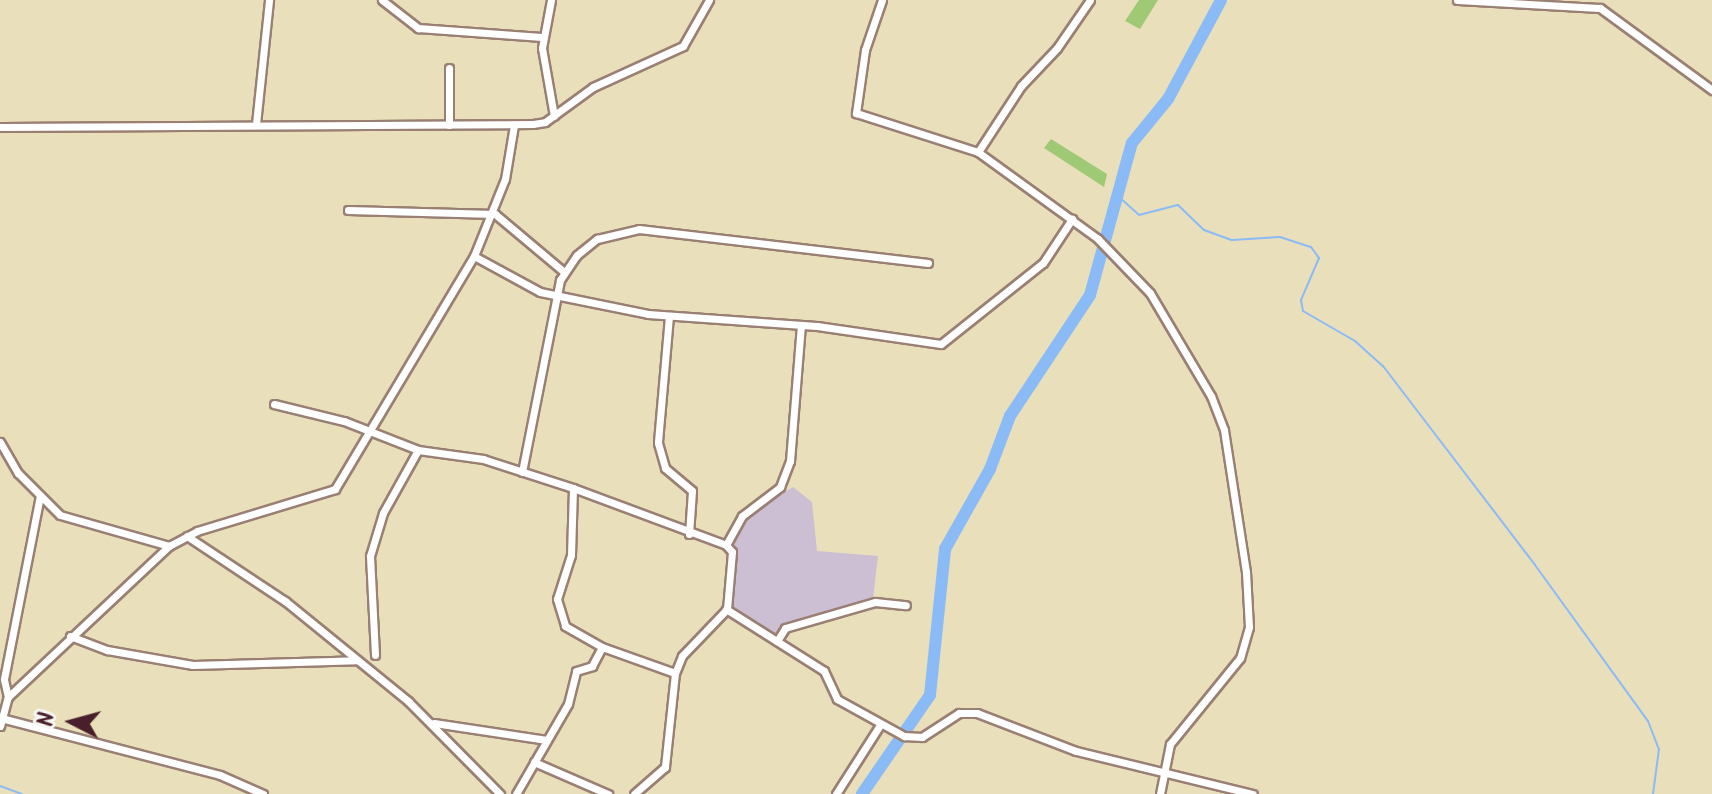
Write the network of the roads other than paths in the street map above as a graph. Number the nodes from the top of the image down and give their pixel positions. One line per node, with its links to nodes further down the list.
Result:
1 (269, 0): 12 (street)
2 (382, 0): 8 (street)
3 (551, 0): 8 (street)
4 (709, 0): 11 (street)
5 (882, 0): 16 (street)
6 (1090, 0): 16 (street)
7 (1457, 0): 10 (street)
8 (542, 37): 11 (street)
9 (449, 68): 13 (street)
10 (1712, 90)
11 (554, 116): 14 (street)
12 (256, 124): 13 (street); 15 (street)
13 (449, 125): 14 (street)
14 (514, 125): 18 (street)
15 (0, 127)
16 (978, 152): 19 (street)
17 (348, 210): 18 (street)
18 (491, 214): 20 (street); 22 (street)
19 (1072, 219): 25 (street); 54 (street)
20 (474, 256): 23 (street); 27 (street)
21 (928, 263): 22 (street)
22 (564, 272): 23 (street)
23 (556, 294): 24 (street); 31 (street)
24 (669, 316): 25 (street); 34 (street)
25 (801, 325): 36 (street)
26 (274, 404): 27 (street)
27 (370, 434): 29 (street); 35 (street)
28 (0, 442): 30 (street)
29 (418, 450): 31 (street); 43 (street)
30 (2, 452): 33 (street)
31 (522, 472): 32 (street)
32 (573, 488): 34 (street); 42 (street)
33 (40, 495): 37 (street); 46 (street)
34 (689, 534): 36 (street)
35 (187, 536): 37 (street); 44 (street)
36 (726, 545): 39 (street)
37 (169, 546): 40 (street)
38 (906, 605): 41 (street)
39 (726, 609): 41 (street); 45 (street)
40 (70, 636): 44 (street); 46 (street)
41 (777, 641): 50 (street)
42 (602, 647): 45 (street); 52 (street)
43 (375, 655)
44 (357, 660): 49 (street)
45 (675, 673): 59 (street)
46 (8, 697): 47 (street)
47 (2, 705): 48 (street)
48 (1, 718): 51 (street); 55 (street)
49 (432, 723): 52 (street); 56 (street)
50 (880, 725): 54 (street); 60 (street)
51 (0, 726)
52 (547, 740): 53 (street)
53 (534, 762): 57 (street); 58 (street)
54 (1162, 769): 61 (street); 62 (street)
55 (263, 794)
56 (500, 794)
57 (516, 794)
58 (608, 794)
59 (634, 794)
60 (836, 794)
61 (1160, 794)
62 (1253, 794)

